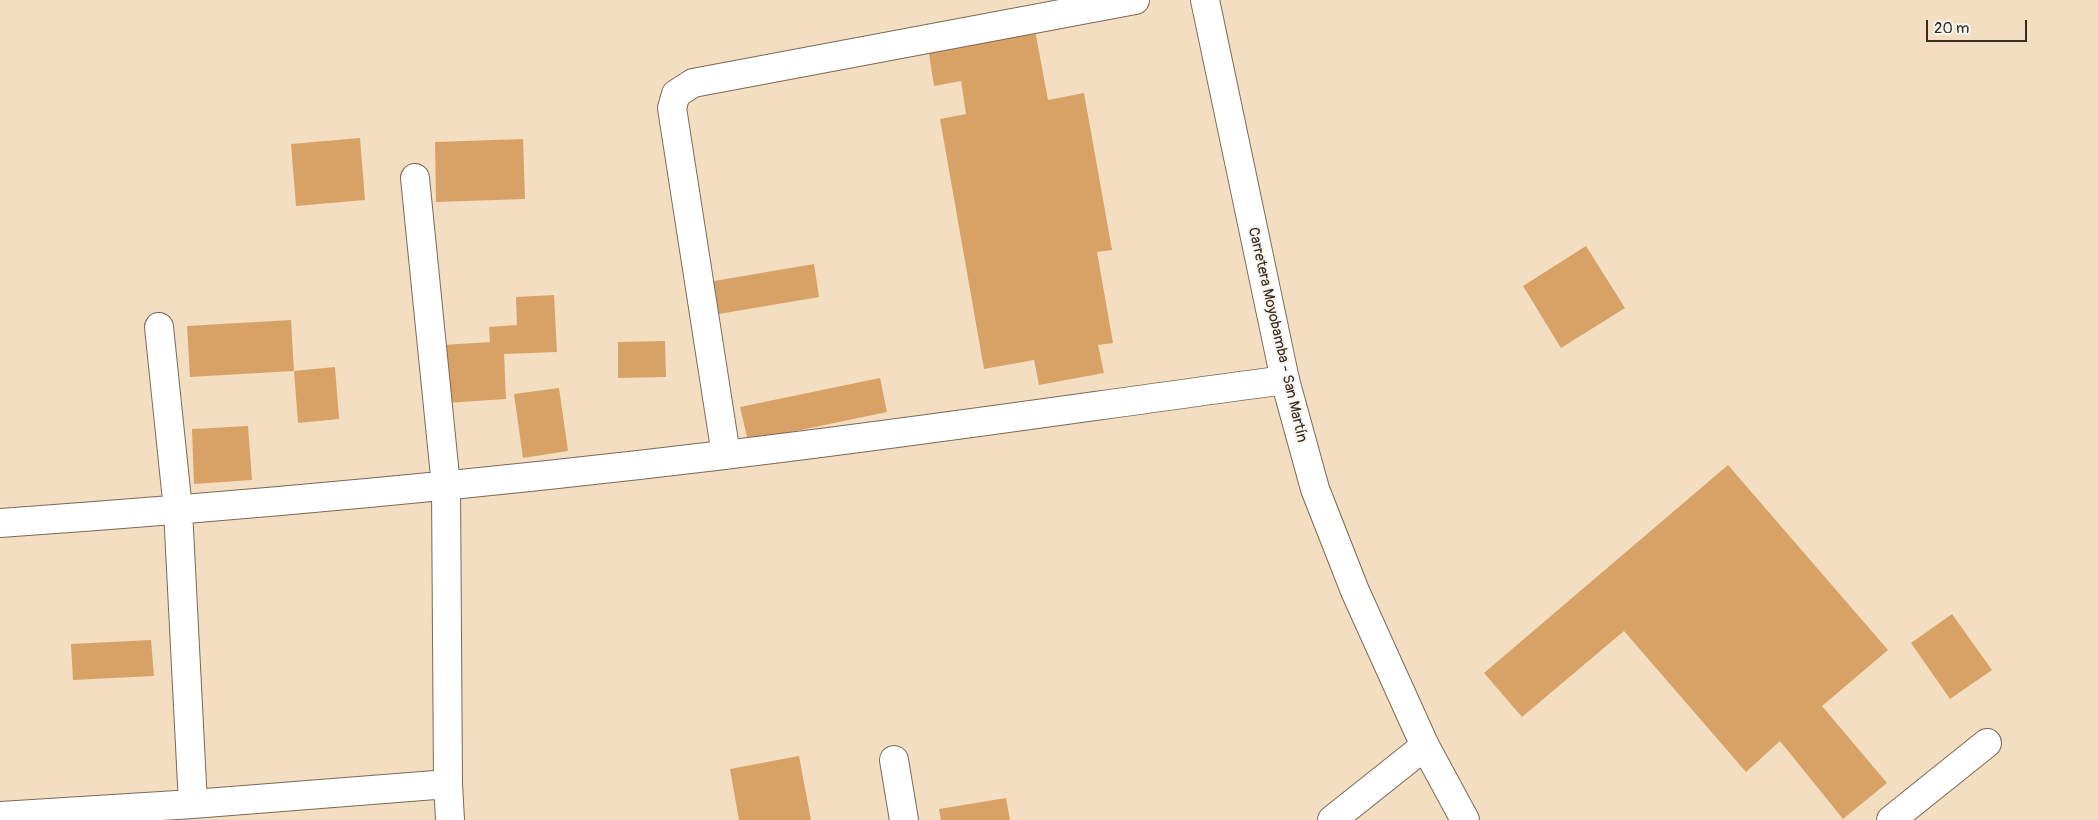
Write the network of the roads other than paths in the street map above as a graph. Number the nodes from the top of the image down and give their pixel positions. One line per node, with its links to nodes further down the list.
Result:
1 (1135, 0): 6 (street)
2 (1205, 0): 5 (street, Carretera Moyobamba - San Martín)
3 (416, 178): 7 (street)
4 (159, 327): 8 (street)
5 (1284, 380): 6 (street); 11 (street, Carretera Moyobamba - San Martín)
6 (726, 455): 7 (street)
7 (446, 486): 8 (street); 13 (street)
8 (178, 510): 9 (street); 14 (street)
9 (0, 523)
10 (1987, 743): 20 (street)
11 (1425, 746): 18 (street); 19 (street, Carretera Moyobamba - San Martín)
12 (894, 760): 17 (street)
13 (448, 784): 14 (street); 16 (street)
14 (193, 804): 15 (street)
15 (0, 816)
16 (450, 820)
17 (904, 820)
18 (1332, 820)
19 (1465, 820)
20 (1891, 820)

